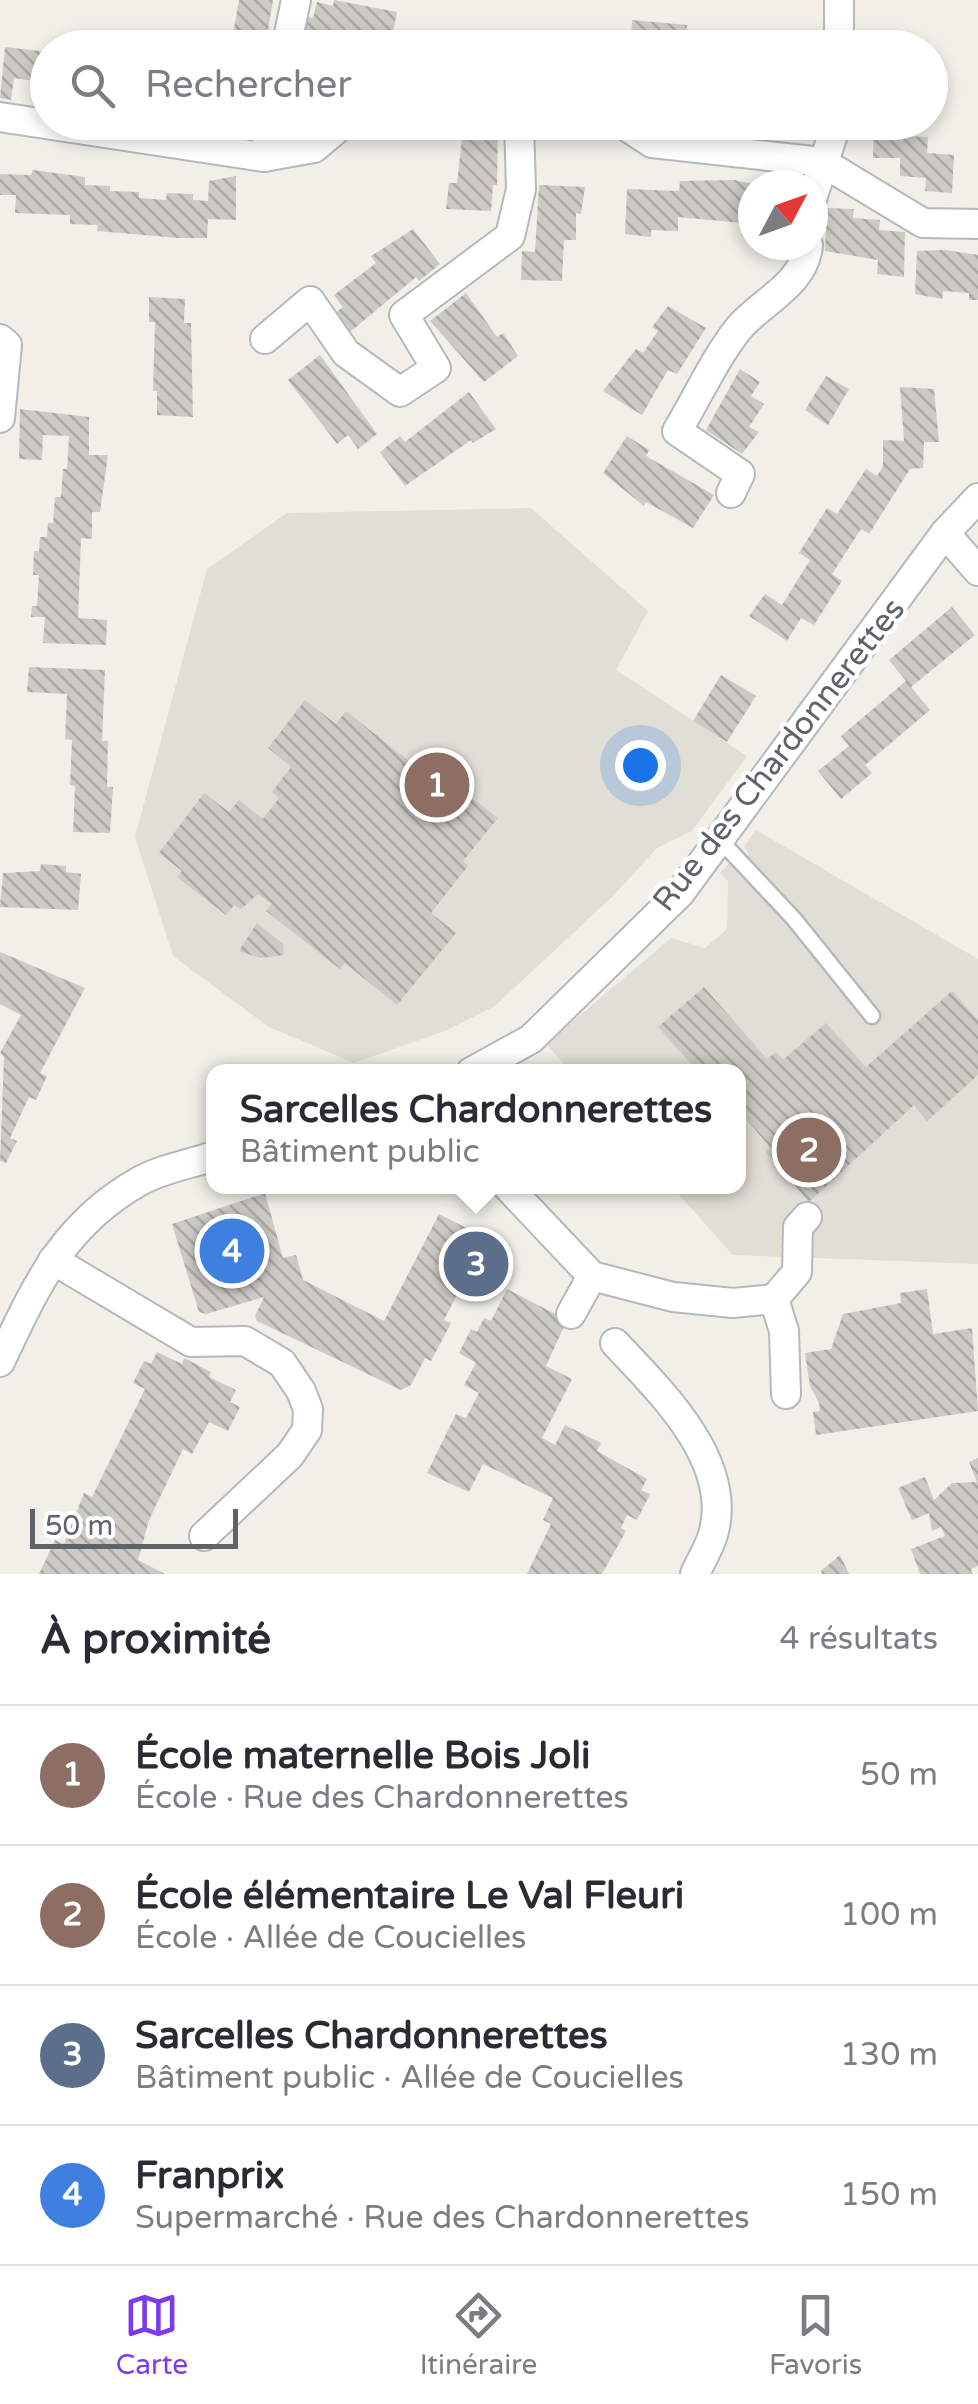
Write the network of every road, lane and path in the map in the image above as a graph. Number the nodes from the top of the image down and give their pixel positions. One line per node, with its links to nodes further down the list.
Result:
1 (296, 0): 3 (street)
2 (839, 0): 4 (street)
3 (290, 30)
4 (839, 30)
5 (0, 117): 6 (street)
6 (30, 121)
7 (156, 140): 13 (street)
8 (267, 140): 13 (street)
9 (324, 140): 13 (street)
10 (520, 140): 19 (street)
11 (647, 140): 14 (street)
12 (830, 140): 14 (street)
13 (264, 156)
14 (822, 162): 15 (street); 16 (street)
15 (820, 170)
16 (978, 224)
17 (807, 260): 21 (street)
18 (0, 339): 20 (street)
19 (265, 339)
20 (0, 418)
21 (731, 493)
22 (978, 498): 23 (street, Rue des Chardonnerettes)
23 (945, 533): 24 (street); 25 (street, Rue des Chardonnerettes)
24 (978, 571)
25 (720, 840): 26 (lane); 27 (street, Rue des Chardonnerettes)
26 (872, 1016)
27 (485, 1064)
28 (206, 1159): 31 (street)
29 (515, 1194): 32 (street)
30 (807, 1218): 33 (street)
31 (53, 1260): 36 (street); 38 (street)
32 (592, 1276): 33 (street); 34 (street)
33 (774, 1299): 37 (street)
34 (572, 1314)
35 (616, 1343): 39 (street)
36 (0, 1362)
37 (786, 1394)
38 (204, 1536)
39 (695, 1574)

